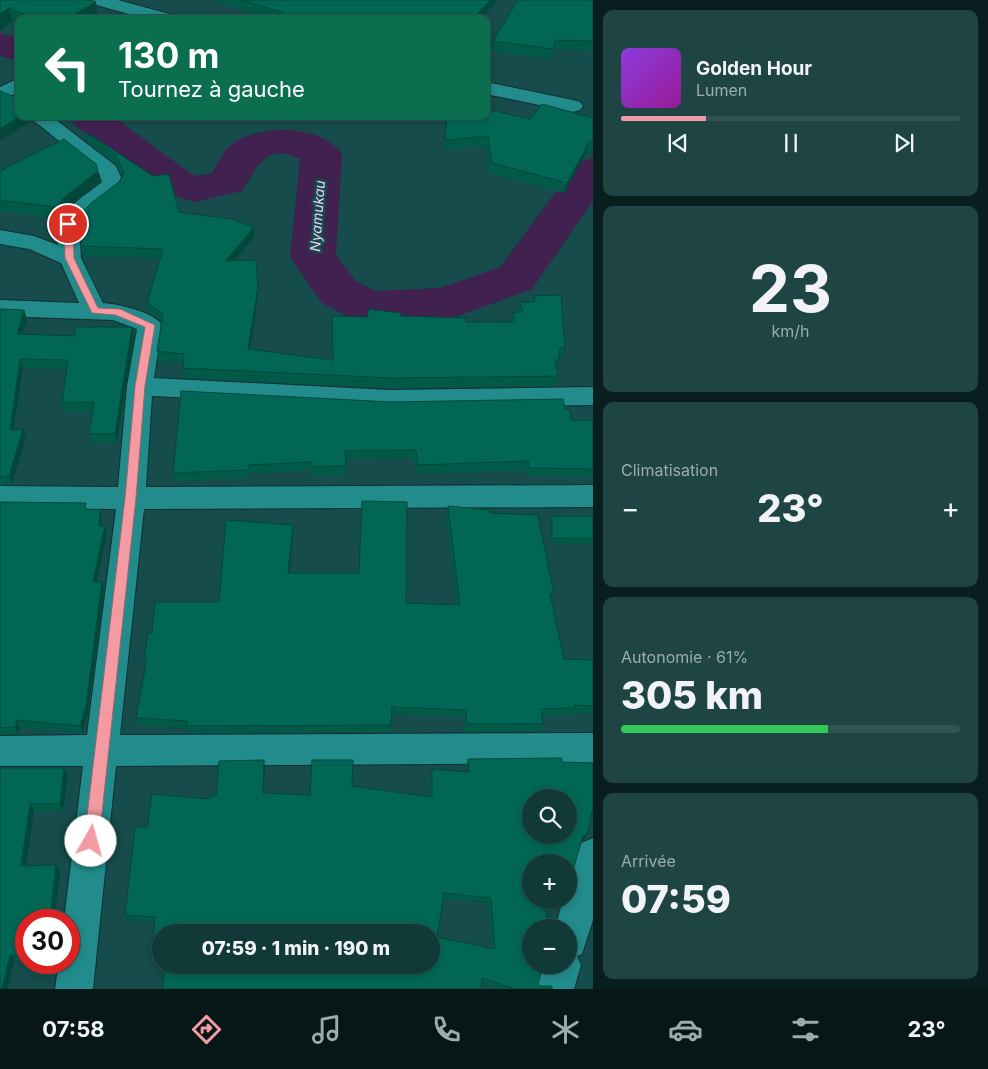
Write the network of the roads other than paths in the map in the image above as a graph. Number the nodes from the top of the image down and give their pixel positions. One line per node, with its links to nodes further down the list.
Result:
1 (99, 0): 3 (street)
2 (162, 0): 4 (street)
3 (134, 15)
4 (138, 15)
5 (490, 89): 6 (street)
6 (573, 106)
7 (43, 120): 9 (street)
8 (0, 238): 9 (street)
9 (70, 258): 11 (street)
10 (0, 308): 11 (street)
11 (95, 311): 12 (street)
12 (140, 386): 13 (street); 16 (street)
13 (593, 396)
14 (593, 496): 16 (street)
15 (0, 497): 16 (street)
16 (131, 498): 18 (street)
17 (593, 748): 18 (street)
18 (102, 749): 19 (street); 23 (street)
19 (0, 751)
20 (593, 855): 21 (street)
21 (575, 919)
22 (559, 974): 24 (street)
23 (74, 989)
24 (555, 989)

